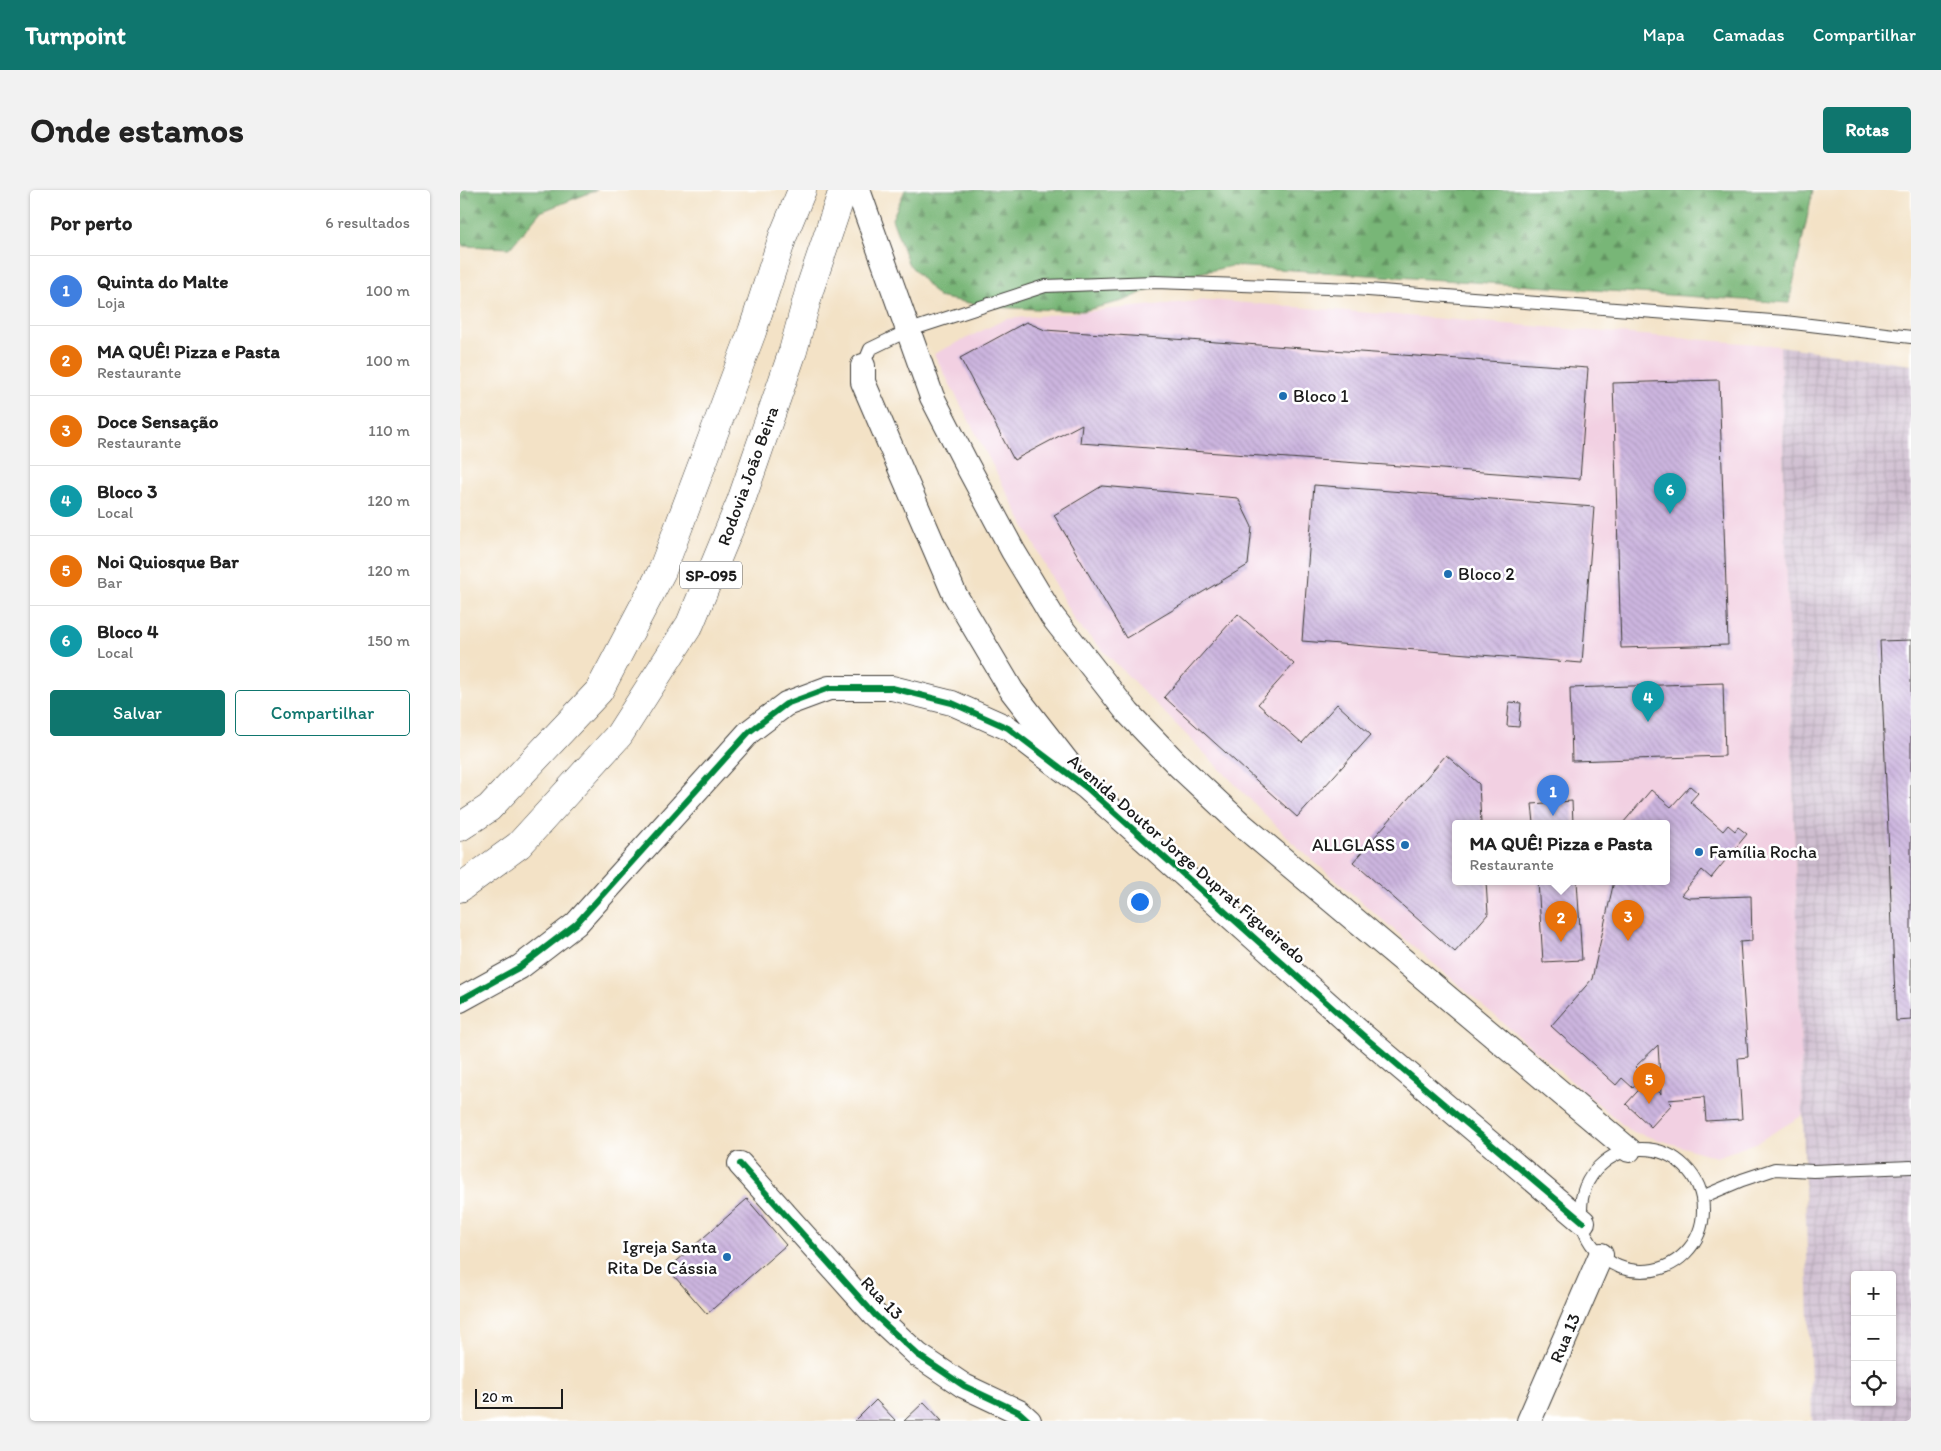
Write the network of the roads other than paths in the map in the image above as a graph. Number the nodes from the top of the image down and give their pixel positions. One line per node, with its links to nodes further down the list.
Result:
1 (802, 190): 8 (main road, SP-095)
2 (843, 190): 9 (main road, Rodovia João Beira / SP-095)
3 (858, 190): 4 (street)
4 (907, 331): 5 (lane); 6 (lane); 11 (street)
5 (1911, 337)
6 (863, 366): 7 (street, Avenida Doutor Jorge Duprat Figueiredo)
7 (1088, 788): 10 (street, Avenida Doutor Jorge Duprat Figueiredo); 15 (street, Avenida Doutor Jorge Duprat Figueiredo)
8 (460, 827)
9 (460, 888)
10 (460, 1000)
11 (1630, 1150): 14 (lane); 15 (lane)
12 (740, 1164): 17 (street, Rua 13)
13 (1911, 1167): 14 (lane)
14 (1702, 1197): 16 (lane)
15 (1582, 1222): 16 (lane)
16 (1601, 1255): 18 (street, Rua 13)
17 (1029, 1421)
18 (1529, 1421)

